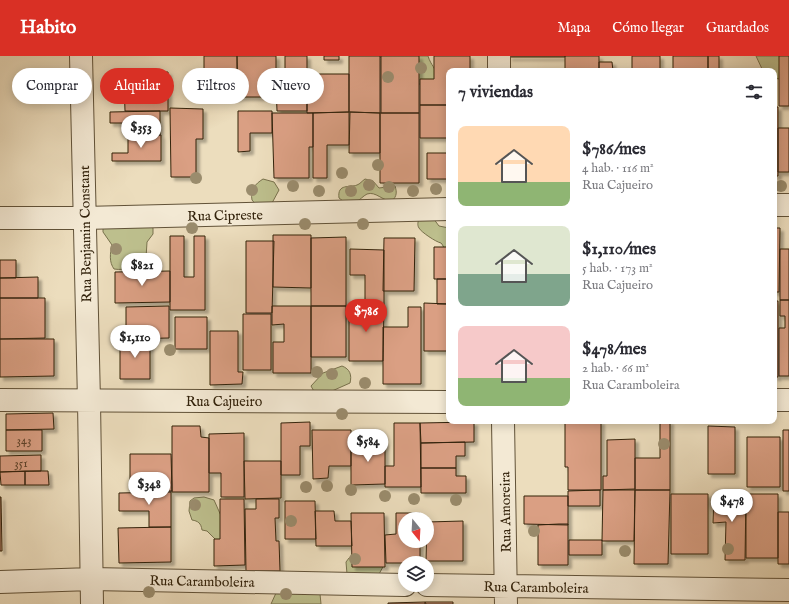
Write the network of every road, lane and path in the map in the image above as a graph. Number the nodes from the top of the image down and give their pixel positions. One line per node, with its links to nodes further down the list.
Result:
1 (81, 56): 8 (street, Rua Benjamin Constant)
2 (499, 56): 3 (street)
3 (500, 68)
4 (777, 205): 5 (street)
5 (789, 205)
6 (446, 209): 8 (street, Rua Cipreste)
7 (0, 218): 8 (street, Rua Cipreste)
8 (84, 218): 12 (street, Rua Benjamin Constant)
9 (0, 400): 12 (street, Rua Cajueiro)
10 (777, 400): 11 (street)
11 (789, 400)
12 (89, 401): 13 (street, Rua Cajueiro); 15 (street, Rua Benjamin Constant)
13 (446, 402)
14 (503, 424): 20 (street, Rua Amoreira)
15 (92, 579): 16 (street, Rua Caramboleira); 17 (street, Rua Caramboleira); 21 (street, Rua Benjamin Constant)
16 (0, 582)
17 (398, 584)
18 (434, 586): 20 (street, Rua Caramboleira)
19 (789, 590): 20 (street, Rua Caramboleira)
20 (506, 595)
21 (92, 604)

